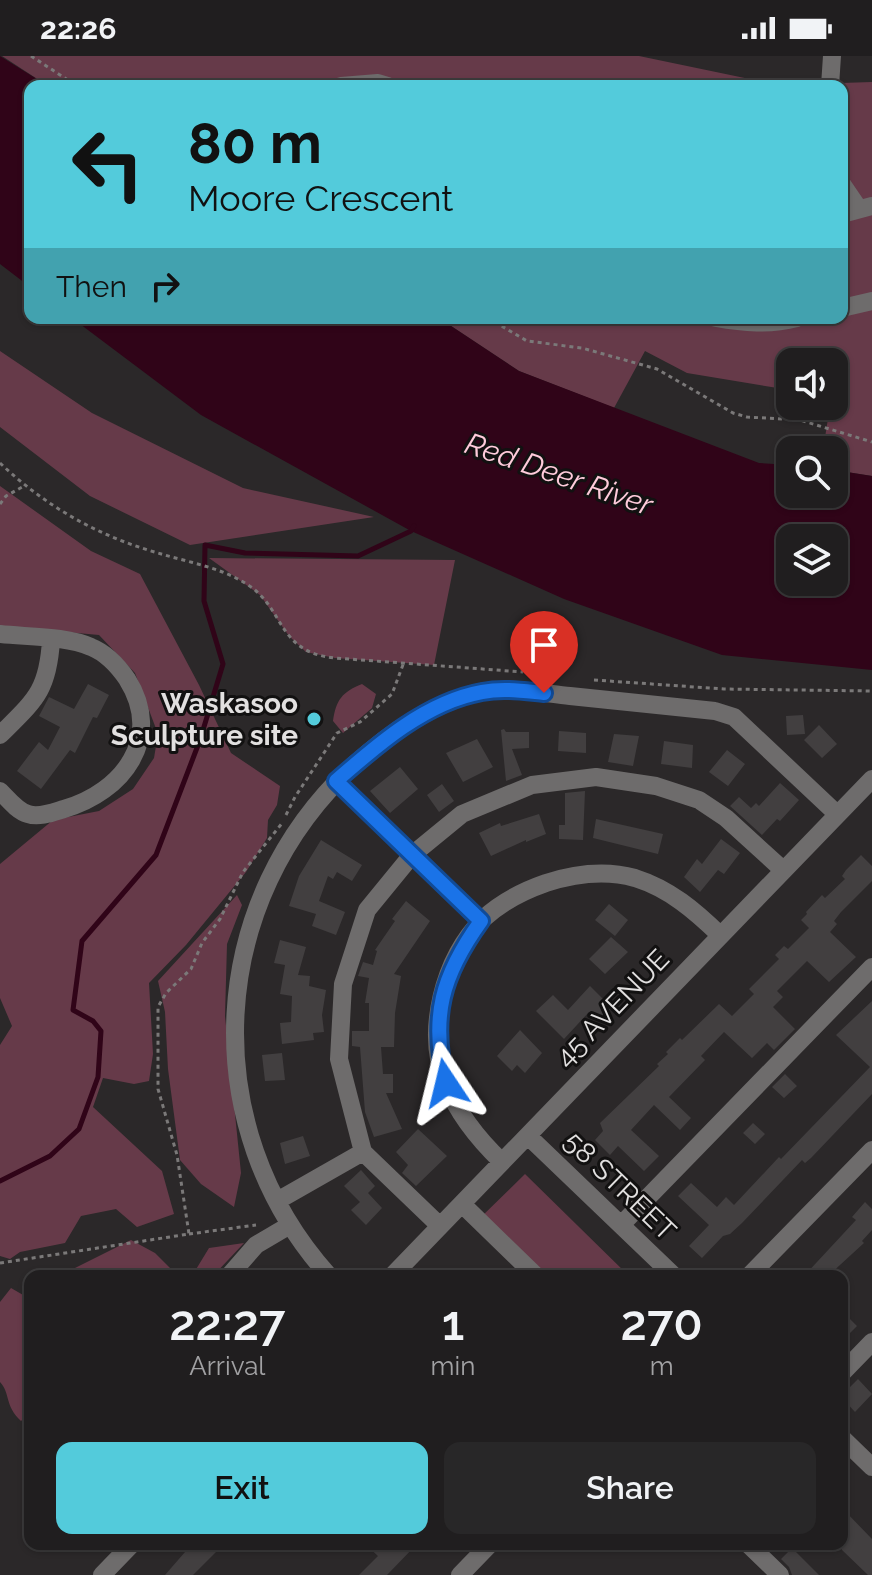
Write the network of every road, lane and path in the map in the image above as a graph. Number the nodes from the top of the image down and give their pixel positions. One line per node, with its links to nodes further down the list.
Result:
1 (31, 56): 3 (path)
2 (832, 56): 4 (street)
3 (68, 80)
4 (830, 80)
5 (872, 301): 6 (street)
6 (848, 307)
7 (498, 324): 8 (path)
8 (872, 442)
9 (0, 463): 10 (path)
10 (24, 486): 11 (path); 14 (path)
11 (0, 504)
12 (0, 634): 13 (street)
13 (51, 640): 18 (street); 21 (street)
14 (404, 662): 15 (path); 37 (path)
15 (531, 674)
16 (590, 680): 17 (path)
17 (872, 691)
18 (0, 735)
19 (872, 779): 22 (street, 45 AVENUE)
20 (336, 781): 22 (street); 23 (street); 32 (street)
21 (0, 791)
22 (837, 814): 24 (street, 45 AVENUE)
23 (412, 855): 24 (street); 25 (street); 30 (street)
24 (783, 870): 26 (street, 45 AVENUE)
25 (481, 921): 26 (street); 31 (street)
26 (720, 935): 28 (street, 45 AVENUE)
27 (872, 967): 35 (street)
28 (528, 1136): 31 (street, 45 AVENUE); 35 (street, 58 STREET)
29 (872, 1150): 44 (street)
30 (363, 1152): 32 (street); 36 (street)
31 (502, 1162): 33 (street, 45 AVENUE)
32 (277, 1201): 34 (street)
33 (462, 1204): 36 (street, 45 AVENUE); 42 (street)
34 (289, 1223): 37 (path); 39 (street); 40 (street)
35 (621, 1225): 43 (street, 58 STREET)
36 (440, 1226): 41 (street, 45 AVENUE)
37 (189, 1234): 38 (path)
38 (0, 1263)
39 (234, 1270)
40 (324, 1270)
41 (398, 1270)
42 (530, 1270)
43 (668, 1270)
44 (755, 1270)
45 (872, 1342): 46 (street)
46 (848, 1367)
47 (848, 1444): 48 (street)
48 (872, 1467)
49 (124, 1550): 52 (street)
50 (484, 1550): 53 (street)
51 (754, 1550): 54 (street)
52 (102, 1575)
53 (460, 1575)
54 (780, 1575)

